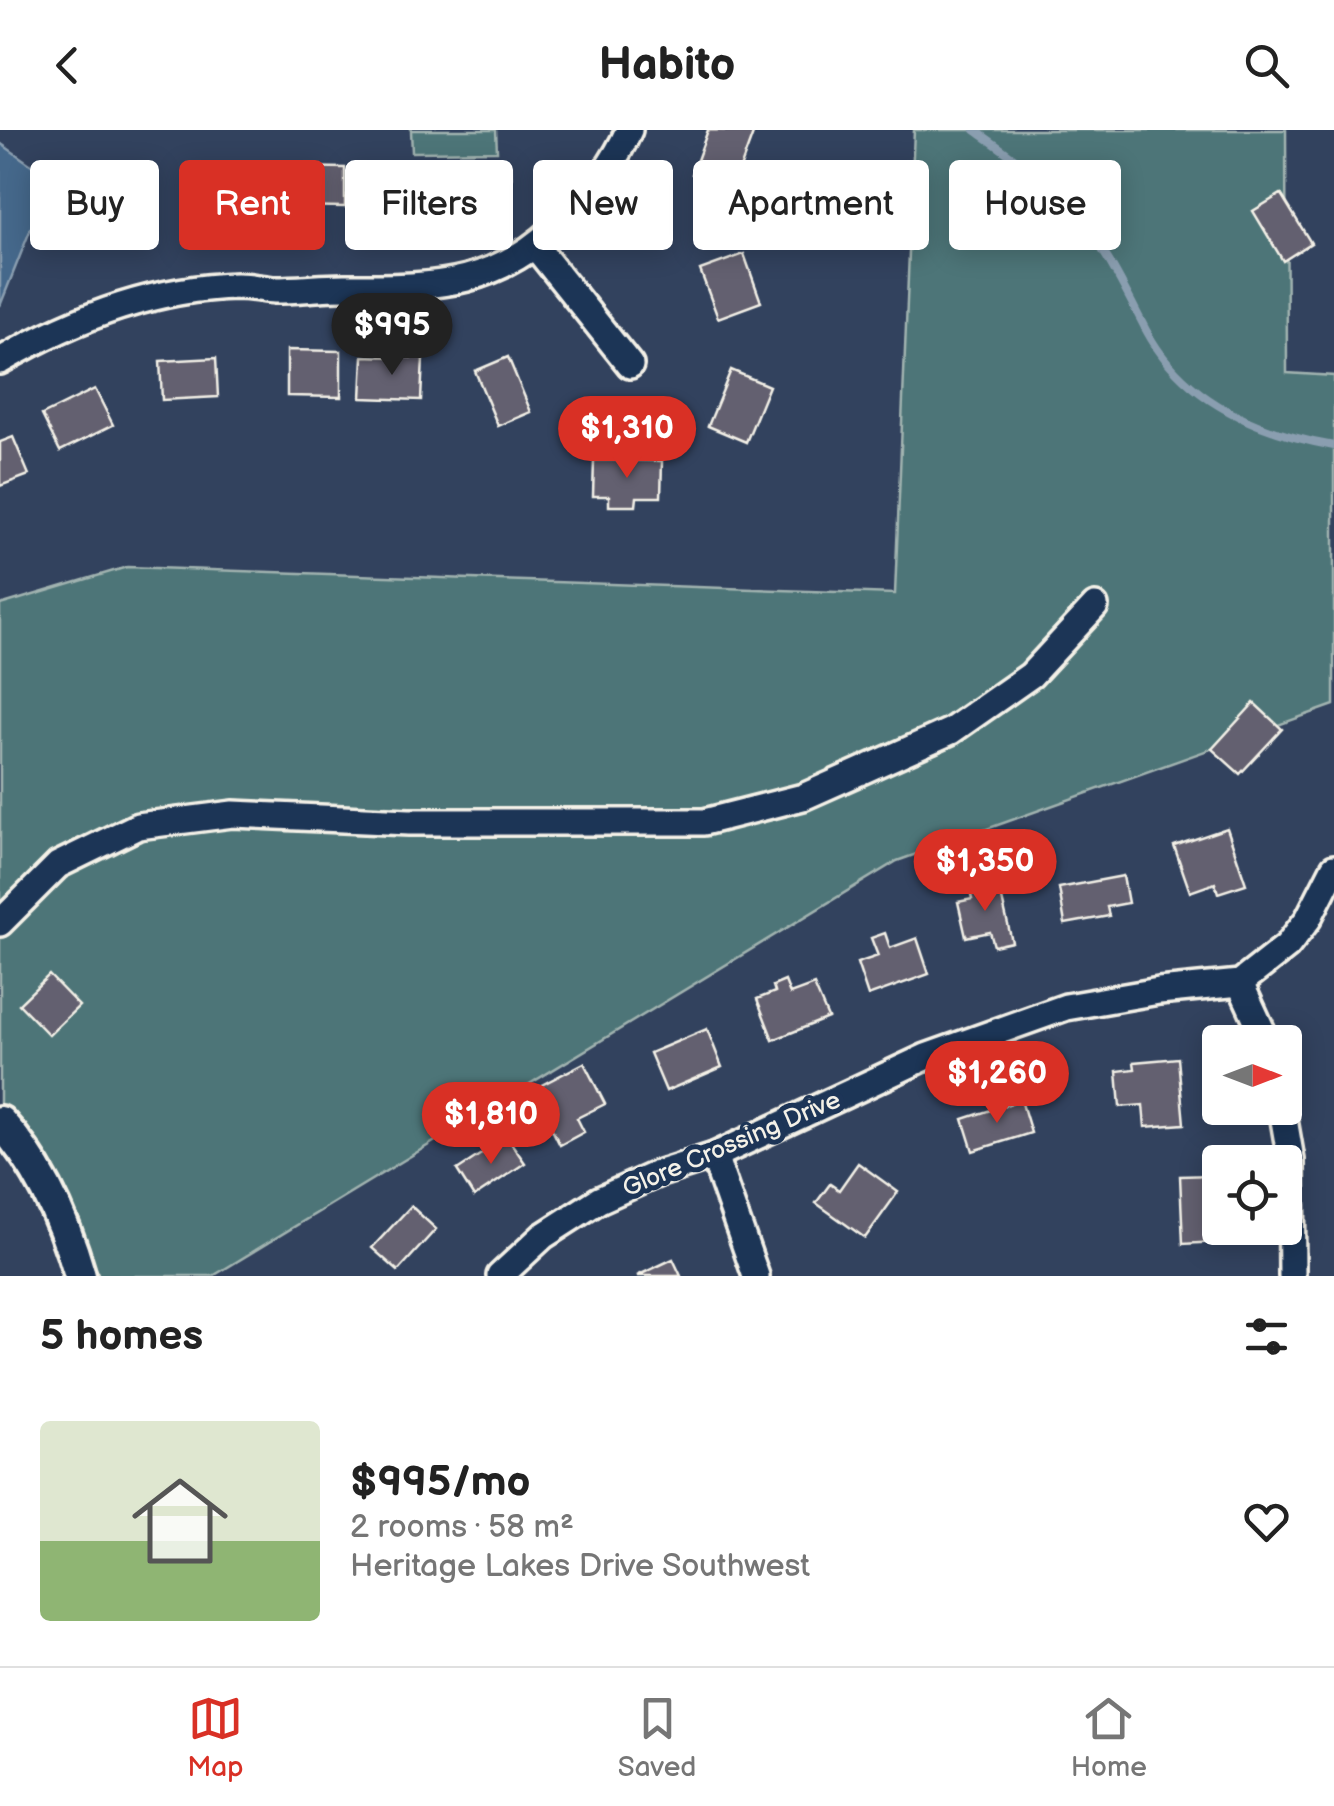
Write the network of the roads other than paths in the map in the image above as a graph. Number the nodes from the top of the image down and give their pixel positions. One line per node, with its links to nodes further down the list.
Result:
1 (629, 130): 2 (street)
2 (614, 160)
3 (533, 247): 5 (street)
4 (538, 250): 6 (street)
5 (0, 361)
6 (630, 364)
7 (1096, 606): 9 (street)
8 (1334, 868): 10 (street)
9 (0, 923)
10 (1240, 983): 11 (street); 14 (street, Glore Crossing Drive)
11 (1259, 1025)
12 (0, 1122): 15 (street)
13 (1285, 1125): 18 (street)
14 (714, 1156): 16 (street, Glore Crossing Drive); 17 (street)
15 (80, 1276)
16 (500, 1276)
17 (756, 1276)
18 (1292, 1276)

